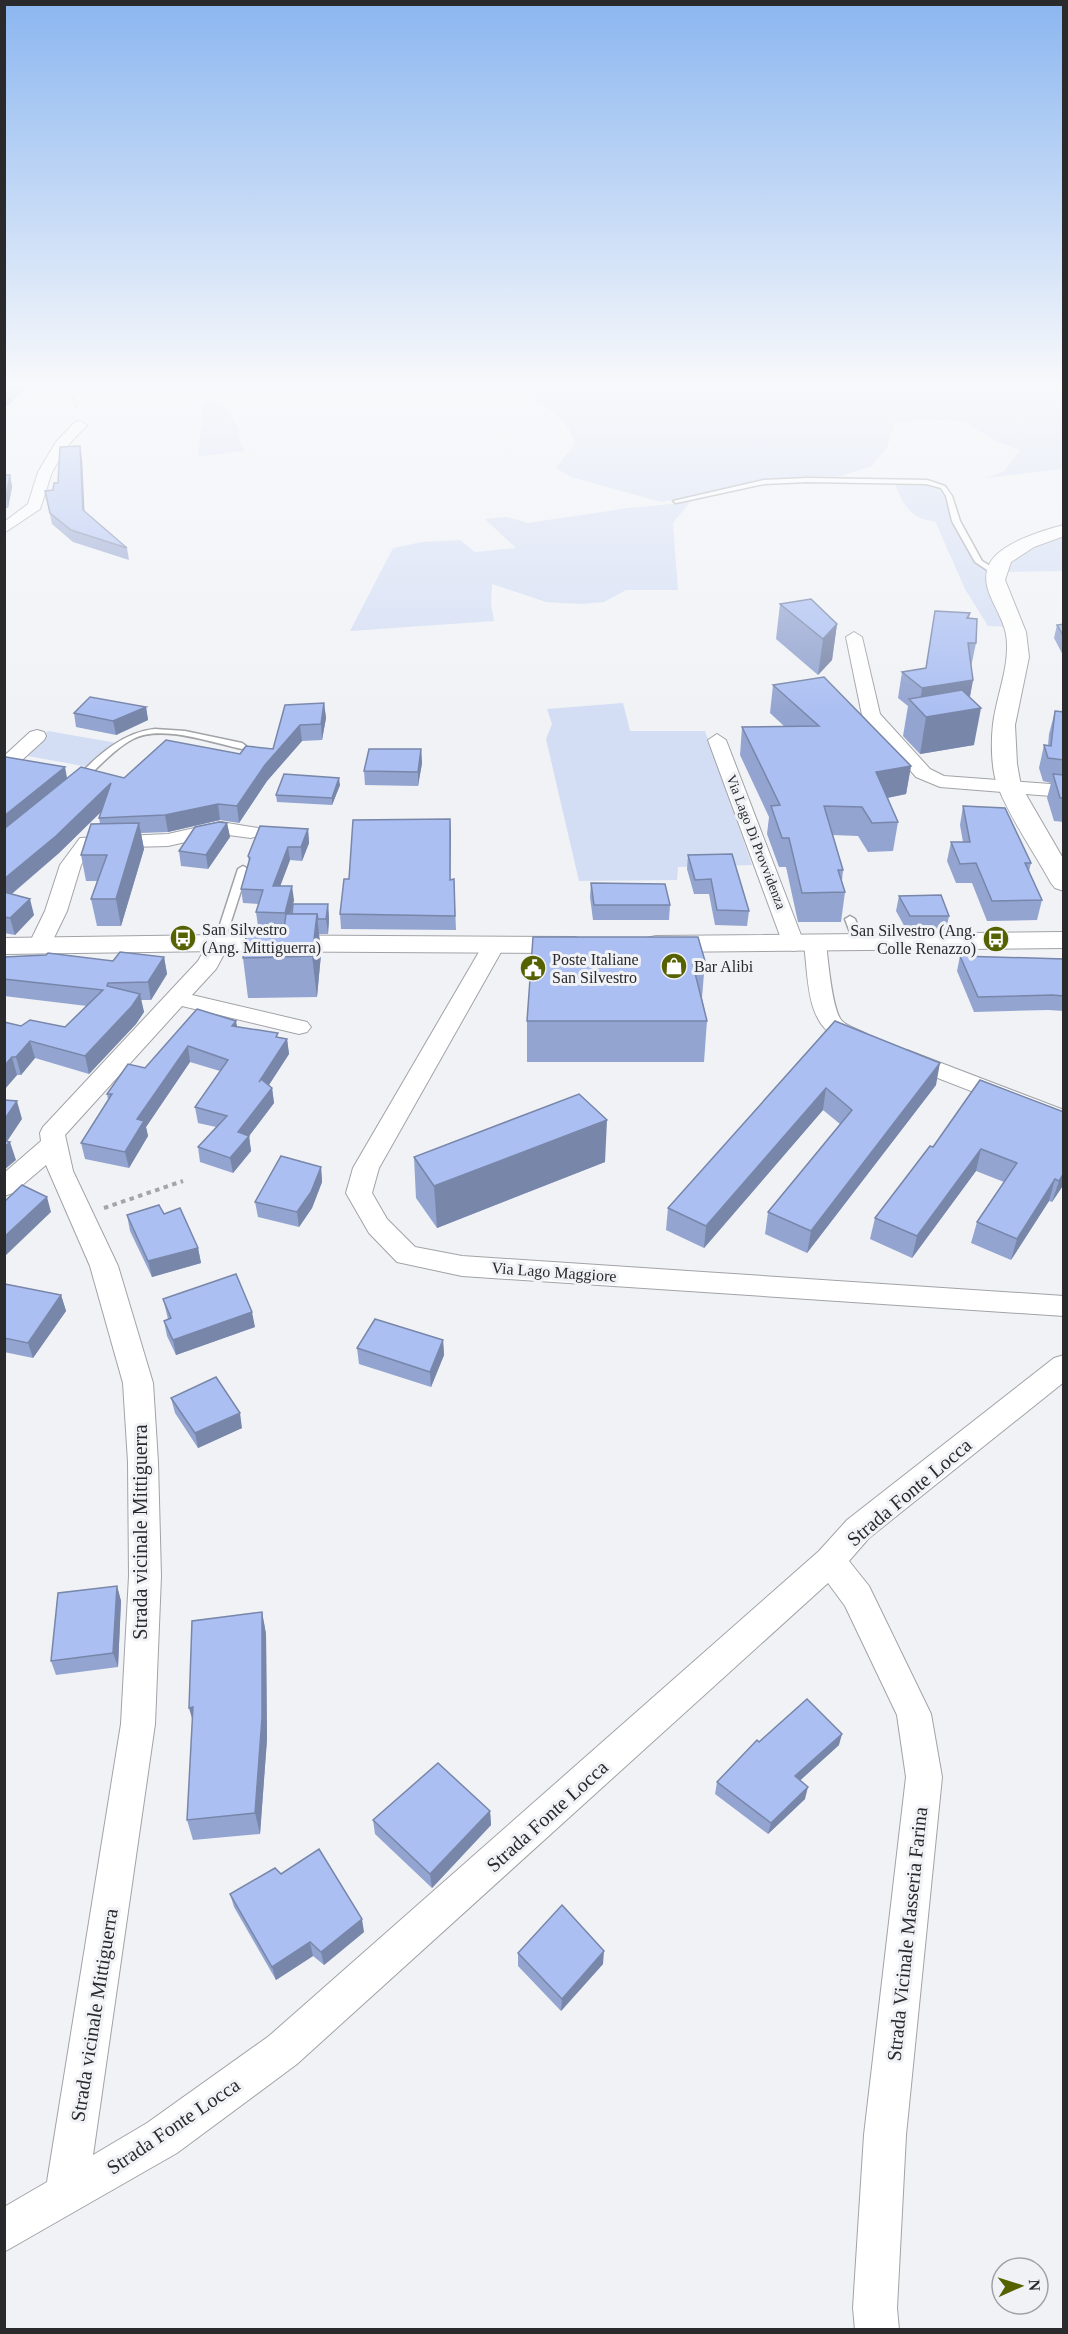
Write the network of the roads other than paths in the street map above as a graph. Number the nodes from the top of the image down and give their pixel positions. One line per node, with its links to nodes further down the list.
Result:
1 (38, 496): 5 (street)
2 (700, 496): 4 (lane)
3 (949, 496): 7 (lane)
4 (676, 501)
5 (4, 529)
6 (1064, 530): 7 (street)
7 (996, 572): 14 (street)
8 (854, 637): 14 (street)
9 (38, 736): 12 (street)
10 (717, 740): 21 (street, Via Lago Di Provvidenza)
11 (242, 746): 13 (lane)
12 (4, 766)
13 (74, 785)
14 (1009, 786): 15 (street); 18 (street)
15 (1064, 791)
16 (251, 832): 26 (street)
17 (243, 869): 20 (lane)
18 (1064, 884)
19 (1064, 940): 21 (street)
20 (219, 943): 22 (street); 26 (street); 27 (street)
21 (804, 944): 24 (street); 29 (street, Via Lago Di Provvidenza)
22 (494, 945): 23 (street); 32 (street, Via Lago Maggiore)
23 (598, 945)
24 (633, 945)
25 (4, 946): 26 (street)
26 (39, 946)
27 (177, 998): 28 (street); 30 (street)
28 (299, 1027)
29 (1064, 1119)
30 (54, 1144): 31 (street); 35 (street, Strada vicinale Mittiguerra)
31 (4, 1187)
32 (1064, 1306)
33 (1064, 1366): 34 (street, Strada Fonte Locca)
34 (830, 1560): 35 (street, Strada Fonte Locca); 37 (street, Strada Vicinale Masseria Farina)
35 (66, 2195): 36 (street, Strada Fonte Locca)
36 (4, 2231)
37 (877, 2330)

